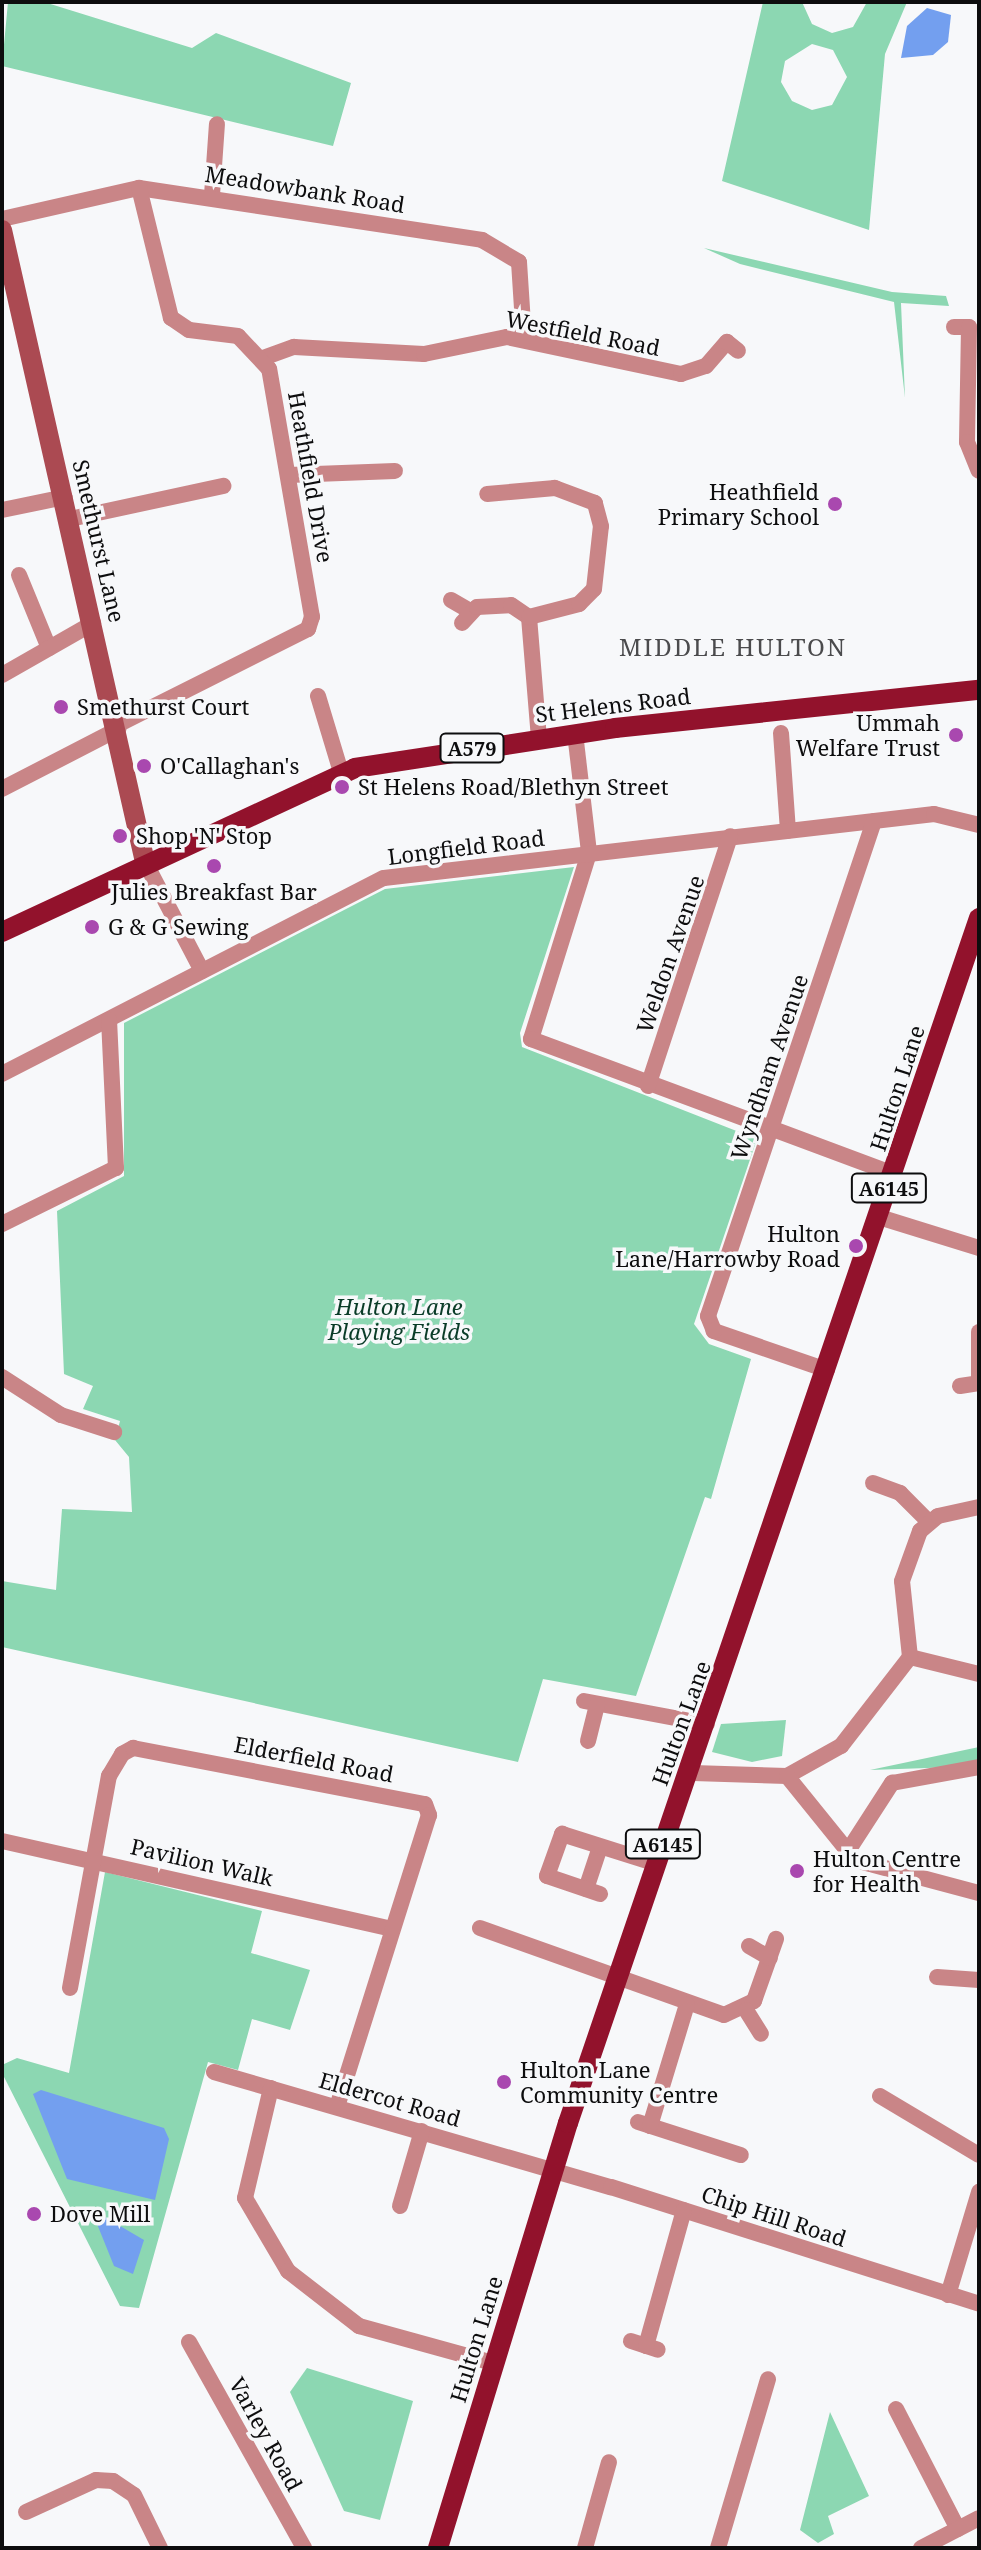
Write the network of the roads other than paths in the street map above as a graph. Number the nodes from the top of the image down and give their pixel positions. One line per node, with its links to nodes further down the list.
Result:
1 (217, 124): 3 (street)
2 (139, 188): 3 (street, Meadowbank Road); 4 (street, Meadowbank Road); 9 (street)
3 (212, 195): 7 (street, Meadowbank Road)
4 (2, 219)
5 (2, 230): 15 (street, Smethurst Lane)
6 (954, 327): 11 (street)
7 (524, 340): 8 (street, Westfield Road); 9 (street, Westfield Road)
8 (738, 351)
9 (263, 358): 12 (street, Heathfield Drive)
10 (395, 471): 12 (street)
11 (979, 471)
12 (289, 475): 26 (street, Heathfield Drive)
13 (223, 486): 17 (street)
14 (487, 494): 20 (street)
15 (65, 497): 16 (street); 17 (street, Smethurst Lane)
16 (3, 515)
17 (70, 519): 21 (street, Smethurst Lane)
18 (19, 575): 22 (street)
19 (451, 600): 20 (street)
20 (529, 617): 29 (street)
21 (93, 623): 22 (street); 26 (street, Smethurst Lane)
22 (49, 648): 23 (street)
23 (2, 675)
24 (979, 690): 27 (main road, St Helens Road / A579)
25 (318, 696): 30 (street)
26 (117, 727): 31 (street); 37 (street, Smethurst Lane)
27 (575, 733): 29 (main road, St Helens Road / A579); 36 (street)
28 (781, 733): 34 (street)
29 (539, 738): 30 (main road, St Helens Road / A579)
30 (341, 772): 37 (main road, St Helens Road / A579)
31 (2, 789)
32 (874, 821): 33 (street, Longfield Road); 34 (street, Longfield Road); 44 (street, Wyndham Avenue)
33 (979, 825)
34 (788, 831): 35 (street, Longfield Road)
35 (730, 836): 36 (street, Longfield Road); 43 (street, Weldon Avenue)
36 (589, 853): 40 (street, Longfield Road); 43 (street)
37 (145, 862): 39 (main road, St Helens Road / A579); 40 (street)
38 (979, 918): 45 (main road, Hulton Lane / A6145)
39 (3, 929)
40 (202, 971): 41 (street, Longfield Road)
41 (109, 1020): 42 (street, Longfield Road); 47 (street)
42 (2, 1074)
43 (648, 1086): 44 (street)
44 (771, 1132): 45 (street); 50 (street, Wyndham Avenue)
45 (894, 1174): 46 (main road, Hulton Lane / A6145)
46 (879, 1217): 48 (street); 50 (main road, Hulton Lane / A6145)
47 (2, 1224)
48 (979, 1248)
49 (979, 1332): 52 (street)
50 (827, 1370): 60 (main road, Hulton Lane / A6145)
51 (2, 1377): 54 (street)
52 (979, 1383): 53 (street)
53 (960, 1386)
54 (114, 1432)
55 (873, 1483): 57 (street)
56 (979, 1507): 57 (street)
57 (928, 1521): 58 (street)
58 (910, 1657): 59 (street); 64 (street)
59 (979, 1674)
60 (707, 1724): 61 (street); 63 (main road, Hulton Lane / A6145)
61 (588, 1741)
62 (979, 1767): 67 (street)
63 (693, 1773): 64 (street); 69 (main road, Hulton Lane / A6145)
64 (787, 1776): 67 (street)
65 (2, 1841): 68 (street, Pavilion Walk)
66 (600, 1847): 66 (street); 69 (street)
67 (846, 1854): 70 (street)
68 (94, 1859): 72 (street, Pavilion Walk); 72 (street, Elderfield Road); 79 (street, Elderfield Road)
69 (657, 1864): 77 (main road, Hulton Lane / A6145)
70 (979, 1893)
71 (480, 1928): 77 (street)
72 (392, 1929): 86 (street, Elderfield Road)
73 (776, 1939): 75 (street)
74 (749, 1946): 75 (street)
75 (770, 1958): 81 (street)
76 (937, 1977): 78 (street)
77 (620, 1979): 80 (street); 90 (main road, Hulton Lane / A6145)
78 (979, 1980)
79 (70, 1988)
80 (687, 2004): 81 (street); 88 (street)
81 (746, 2010): 82 (street)
82 (761, 2034)
83 (214, 2072): 84 (street, Eldercot Road)
84 (271, 2088): 86 (street, Eldercot Road); 98 (street)
85 (880, 2096): 89 (street)
86 (337, 2107): 87 (street, Eldercot Road)
87 (422, 2131): 90 (street, Eldercot Road); 92 (street)
88 (741, 2155)
89 (979, 2155)
90 (554, 2170): 93 (street, Chip Hill Road); 98 (main road, Hulton Lane / A6145)
91 (979, 2192): 94 (street)
92 (400, 2206)
93 (684, 2210): 94 (street, Chip Hill Road); 97 (street)
94 (948, 2295): 95 (street, Chip Hill Road)
95 (979, 2304)
96 (189, 2342): 106 (street, Varley Road)
97 (645, 2345)
98 (493, 2363): 107 (main road, Hulton Lane / A6145)
99 (769, 2379): 109 (street)
100 (896, 2409): 104 (street)
101 (610, 2462): 108 (street)
102 (26, 2512): 105 (street)
103 (979, 2518): 104 (street)
104 (958, 2529): 110 (street)
105 (160, 2548)
106 (304, 2548)
107 (438, 2548)
108 (585, 2548)
109 (718, 2548)
110 (921, 2548)

